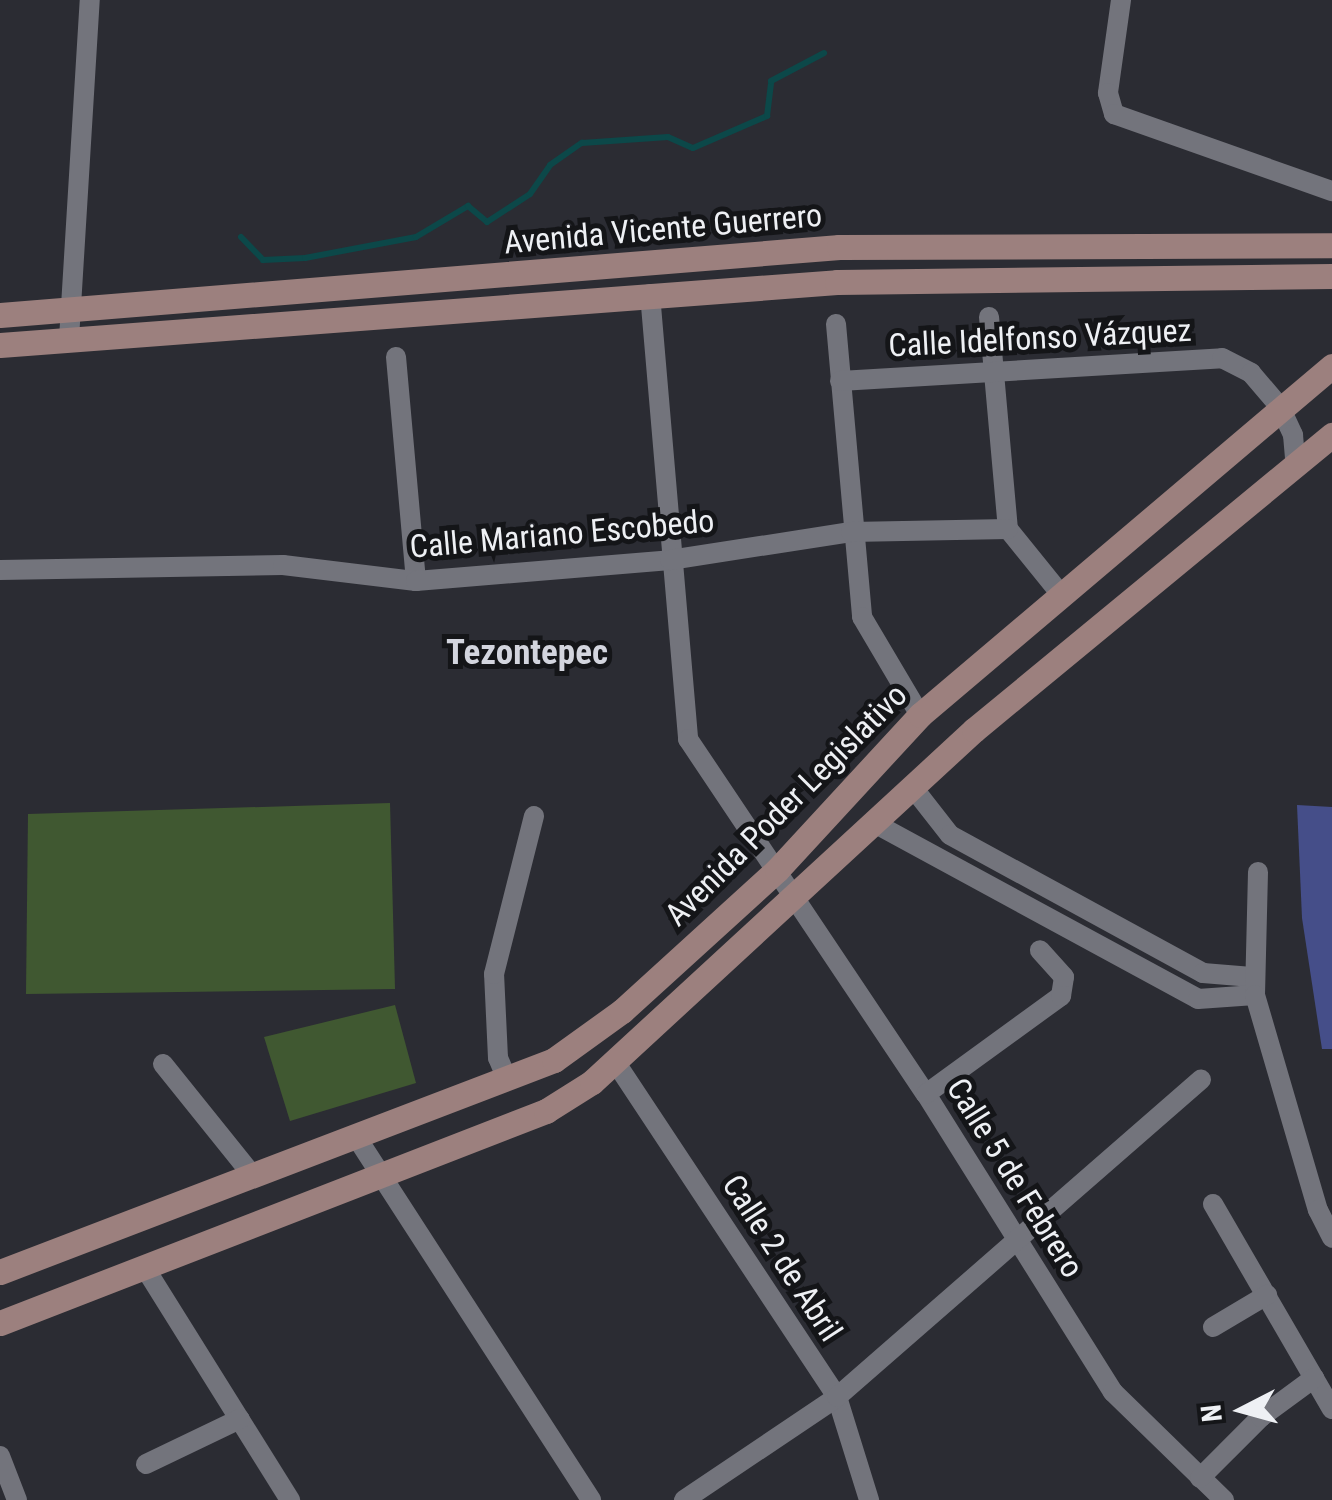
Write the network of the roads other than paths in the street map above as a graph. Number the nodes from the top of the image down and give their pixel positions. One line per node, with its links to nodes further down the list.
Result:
1 (90, 0): 7 (street)
2 (1121, 0): 3 (street)
3 (1332, 192)
4 (1332, 244): 7 (main road, Avenida Vicente Guerrero)
5 (1332, 276): 6 (main road, Avenida Vicente Guerrero)
6 (650, 294): 11 (main road, Avenida Vicente Guerrero); 22 (street, Calle 5 de Febrero)
7 (69, 310): 8 (main road, Avenida Vicente Guerrero); 11 (street)
8 (0, 315)
9 (989, 317): 15 (street)
10 (836, 324): 16 (street)
11 (69, 339): 12 (main road, Avenida Vicente Guerrero)
12 (0, 345)
13 (396, 357): 24 (street)
14 (1332, 366): 17 (main road, Avenida Poder Legislativo)
15 (992, 368): 16 (street, Calle Idelfonso Vázquez); 17 (street, Calle Idelfonso Vázquez); 20 (street)
16 (840, 381): 21 (street)
17 (1280, 408): 19 (street, Calle Idelfonso Vázquez); 25 (main road, Avenida Poder Legislativo)
18 (1332, 436): 19 (main road, Avenida Poder Legislativo)
19 (1296, 467): 27 (main road, Avenida Poder Legislativo)
20 (1008, 529): 21 (street, Calle Mariano Escobedo); 25 (street)
21 (851, 532): 22 (street, Calle Mariano Escobedo); 26 (street)
22 (670, 560): 24 (street, Calle Mariano Escobedo); 30 (street, Calle 5 de Febrero)
23 (0, 570): 24 (street, Calle Mariano Escobedo)
24 (416, 581)
25 (1060, 592): 26 (main road, Avenida Poder Legislativo)
26 (920, 715): 30 (main road, Avenida Poder Legislativo)
27 (914, 789): 29 (main road, Avenida Poder Legislativo); 34 (street)
28 (534, 816): 37 (street)
29 (876, 824): 32 (main road, Avenida Poder Legislativo); 34 (street)
30 (776, 870): 32 (street, Calle 5 de Febrero); 37 (main road, Avenida Poder Legislativo)
31 (1258, 872): 34 (street)
32 (797, 896): 35 (main road, Avenida Poder Legislativo); 39 (street, Calle 5 de Febrero)
33 (1040, 950): 39 (street)
34 (1254, 986): 44 (street)
35 (616, 1062): 42 (main road, Avenida Poder Legislativo); 52 (street, Calle 2 de Abril)
36 (163, 1064): 41 (street)
37 (507, 1079): 40 (main road, Avenida Poder Legislativo)
38 (1201, 1080): 45 (street)
39 (926, 1094): 45 (street, Calle 5 de Febrero)
40 (357, 1138): 41 (main road, Avenida Poder Legislativo); 42 (street)
41 (254, 1176): 47 (main road, Avenida Poder Legislativo)
42 (385, 1176): 46 (main road, Avenida Poder Legislativo); 60 (street)
43 (1213, 1204): 48 (street)
44 (1332, 1238)
45 (1020, 1241): 52 (street); 57 (street, Calle 5 de Febrero)
46 (145, 1268): 49 (main road, Avenida Poder Legislativo); 54 (street)
47 (0, 1272)
48 (1266, 1294): 50 (street); 51 (street)
49 (0, 1323)
50 (1214, 1327)
51 (1314, 1378): 53 (street); 57 (street)
52 (837, 1397): 61 (street); 62 (street, Calle 2 de Abril)
53 (1332, 1409)
54 (240, 1419): 56 (street); 59 (street)
55 (0, 1456): 58 (street)
56 (146, 1464)
57 (1200, 1478): 63 (street, Calle 5 de Febrero)
58 (17, 1500)
59 (290, 1500)
60 (591, 1500)
61 (684, 1500)
62 (869, 1500)
63 (1224, 1500)

